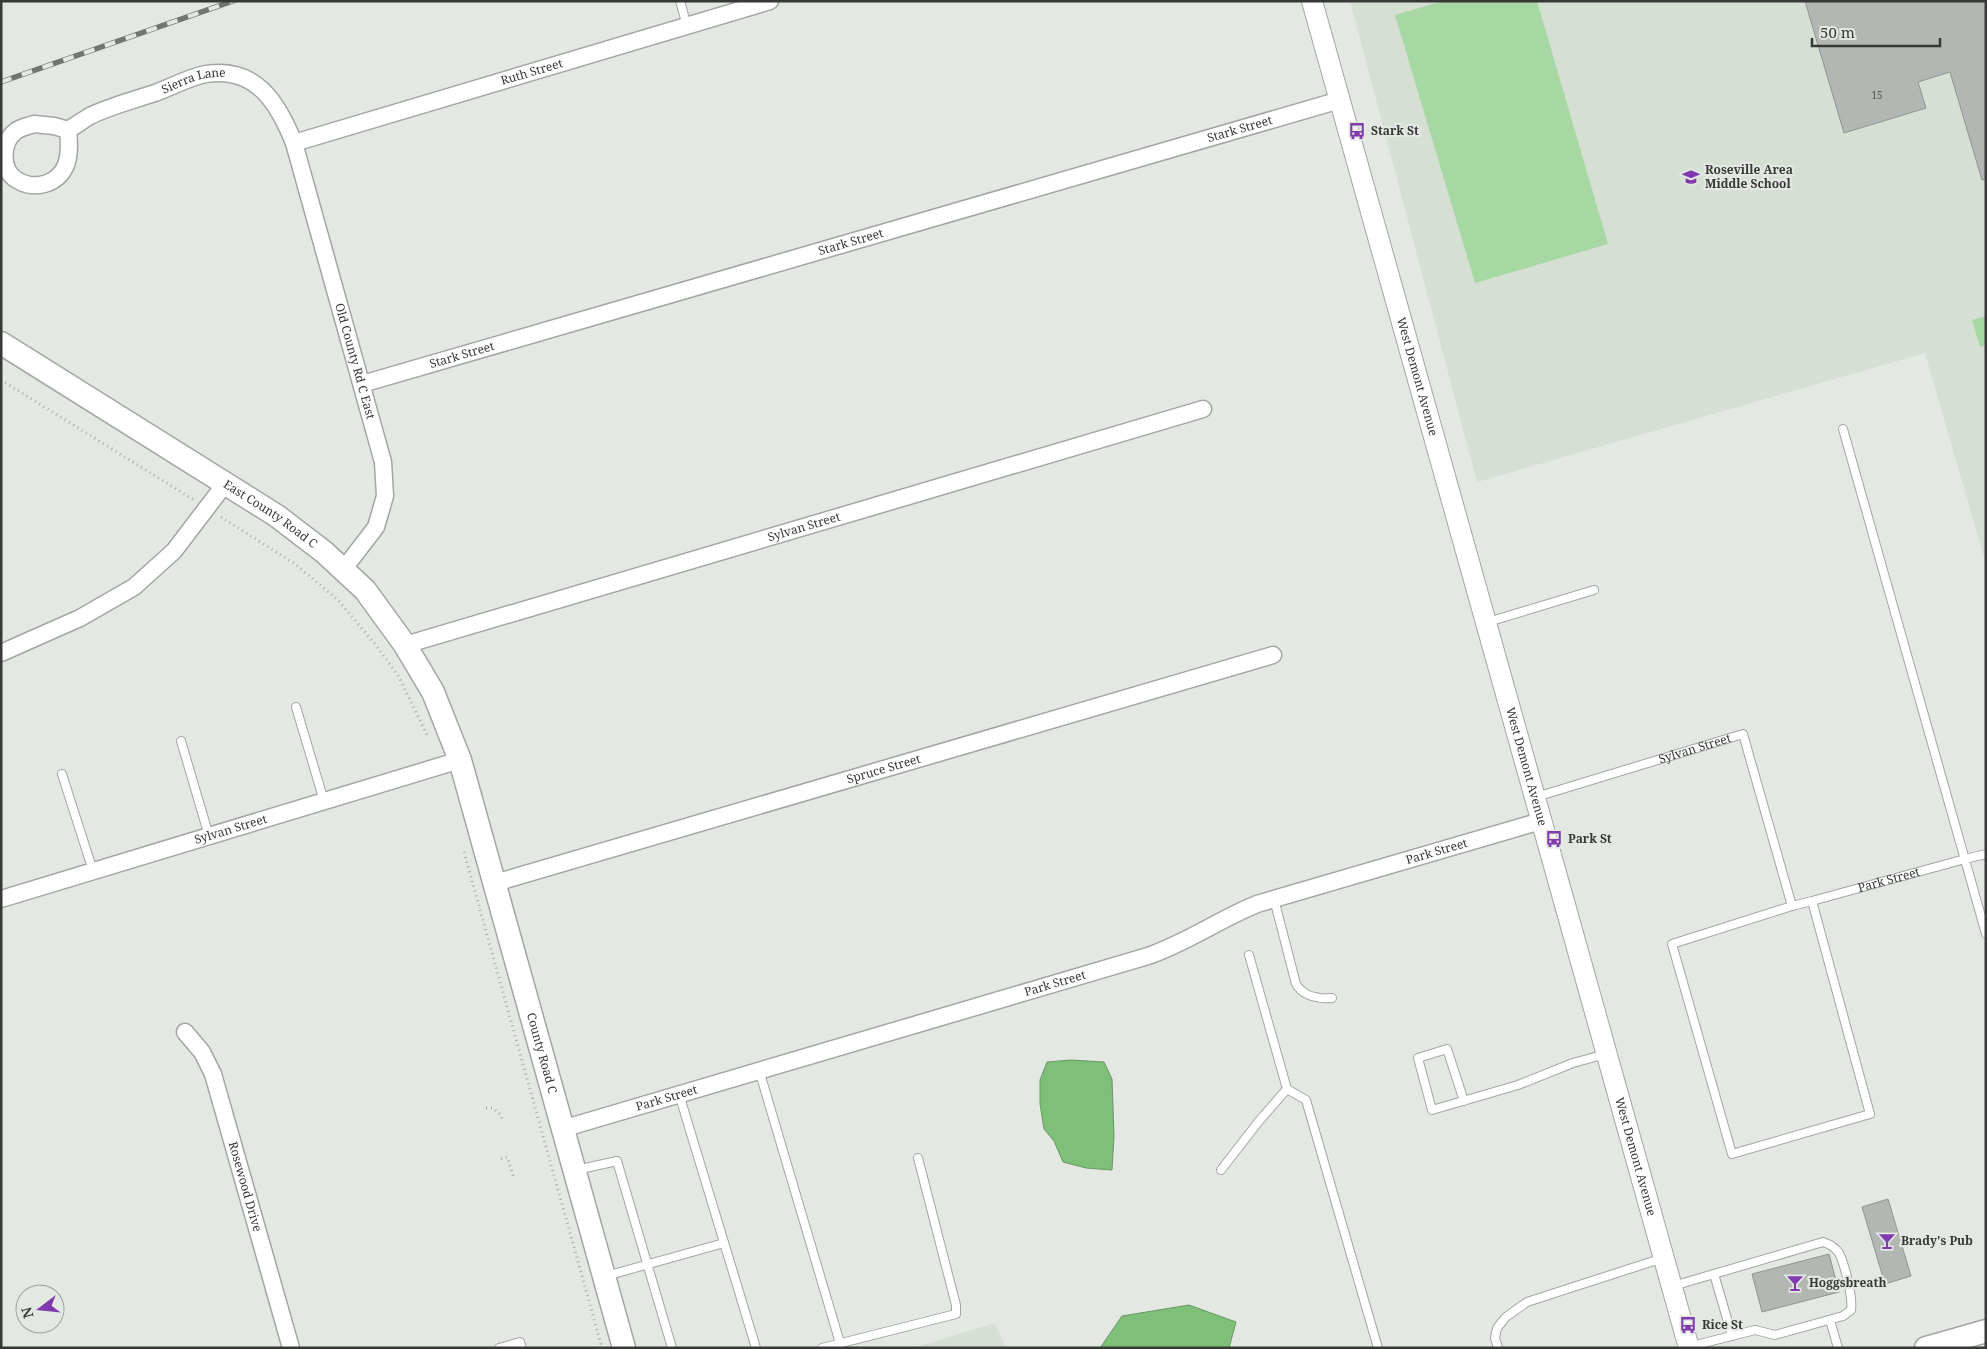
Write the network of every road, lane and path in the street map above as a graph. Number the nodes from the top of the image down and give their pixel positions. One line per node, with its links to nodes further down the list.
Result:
1 (680, 1): 4 (lane)
2 (770, 1): 4 (street, Ruth Street)
3 (1312, 1): 5 (street, West Demont Avenue)
4 (687, 26): 7 (street, Ruth Street)
5 (1340, 100): 10 (street, Stark Street); 18 (street, West Demont Avenue)
6 (68, 130): 7 (street, Sierra Lane)
7 (294, 143): 10 (street, Old County Rd C East)
8 (2, 345): 13 (main road, East County Road C)
9 (1, 380): 14 (path)
10 (362, 384): 16 (street, Old County Rd C East)
11 (1204, 409): 19 (street, Sylvan Street)
12 (1843, 429): 33 (lane)
13 (225, 484): 16 (main road, East County Road C); 20 (street)
14 (198, 502)
15 (218, 515): 23 (path)
16 (343, 570): 19 (main road, East County Road C)
17 (1594, 590): 18 (lane)
18 (1486, 622): 27 (street, West Demont Avenue)
19 (405, 645): 25 (main road, East County Road C)
20 (1, 653)
21 (1273, 655): 35 (street, Spruce Street)
22 (296, 707): 28 (lane)
23 (429, 739)
24 (181, 741): 30 (lane)
25 (460, 760): 28 (street, Sylvan Street); 35 (main road, County Road C)
26 (62, 774): 34 (lane)
27 (1534, 797): 29 (street, West Demont Avenue); 39 (lane, Sylvan Street)
28 (324, 801): 30 (street, Sylvan Street)
29 (1541, 821): 37 (street, Park Street); 44 (street, West Demont Avenue)
30 (209, 836): 34 (street, Sylvan Street)
31 (462, 848): 70 (path)
32 (1986, 854): 33 (lane, Park Street)
33 (1965, 859): 38 (lane, Park Street); 40 (lane)
34 (93, 871): 36 (street, Sylvan Street)
35 (495, 883): 51 (main road, County Road C)
36 (1, 899)
37 (1274, 899): 42 (lane); 45 (street, Park Street)
38 (1812, 901): 39 (lane, Park Street); 39 (lane, Park Street)
39 (1792, 906)
40 (1986, 934)
41 (1248, 955): 46 (lane)
42 (1332, 998)
43 (185, 1032): 67 (street, Rosewood Drive)
44 (1606, 1054): 48 (lane); 58 (street, West Demont Avenue)
45 (759, 1070): 47 (street, Park Street); 66 (lane)
46 (1287, 1090): 55 (lane); 75 (lane)
47 (679, 1094): 51 (street, Park Street); 57 (lane)
48 (1464, 1101): 48 (lane)
49 (486, 1108): 50 (path)
50 (504, 1122)
51 (562, 1129): 54 (main road, County Road C)
52 (918, 1158): 66 (lane)
53 (501, 1159): 56 (path)
54 (574, 1170): 59 (lane); 61 (main road, County Road C)
55 (1221, 1170)
56 (514, 1178)
57 (724, 1243): 59 (lane); 73 (lane)
58 (1663, 1258): 62 (street, West Demont Avenue); 76 (lane)
59 (647, 1264): 61 (lane); 72 (lane)
60 (1714, 1274): 62 (lane); 63 (lane); 65 (lane)
61 (604, 1277): 71 (main road, County Road C)
62 (1671, 1286): 77 (street, West Demont Avenue)
63 (1830, 1320): 65 (lane); 78 (lane)
64 (1986, 1331): 79 (main road)
65 (1732, 1336): 77 (lane)
66 (840, 1343): 74 (lane)
67 (291, 1348)
68 (499, 1348): 69 (lane)
69 (522, 1348)
70 (602, 1348)
71 (624, 1348)
72 (672, 1348)
73 (756, 1348)
74 (822, 1348)
75 (1378, 1348)
76 (1498, 1348)
77 (1688, 1348)
78 (1838, 1348)
79 (1926, 1348)

